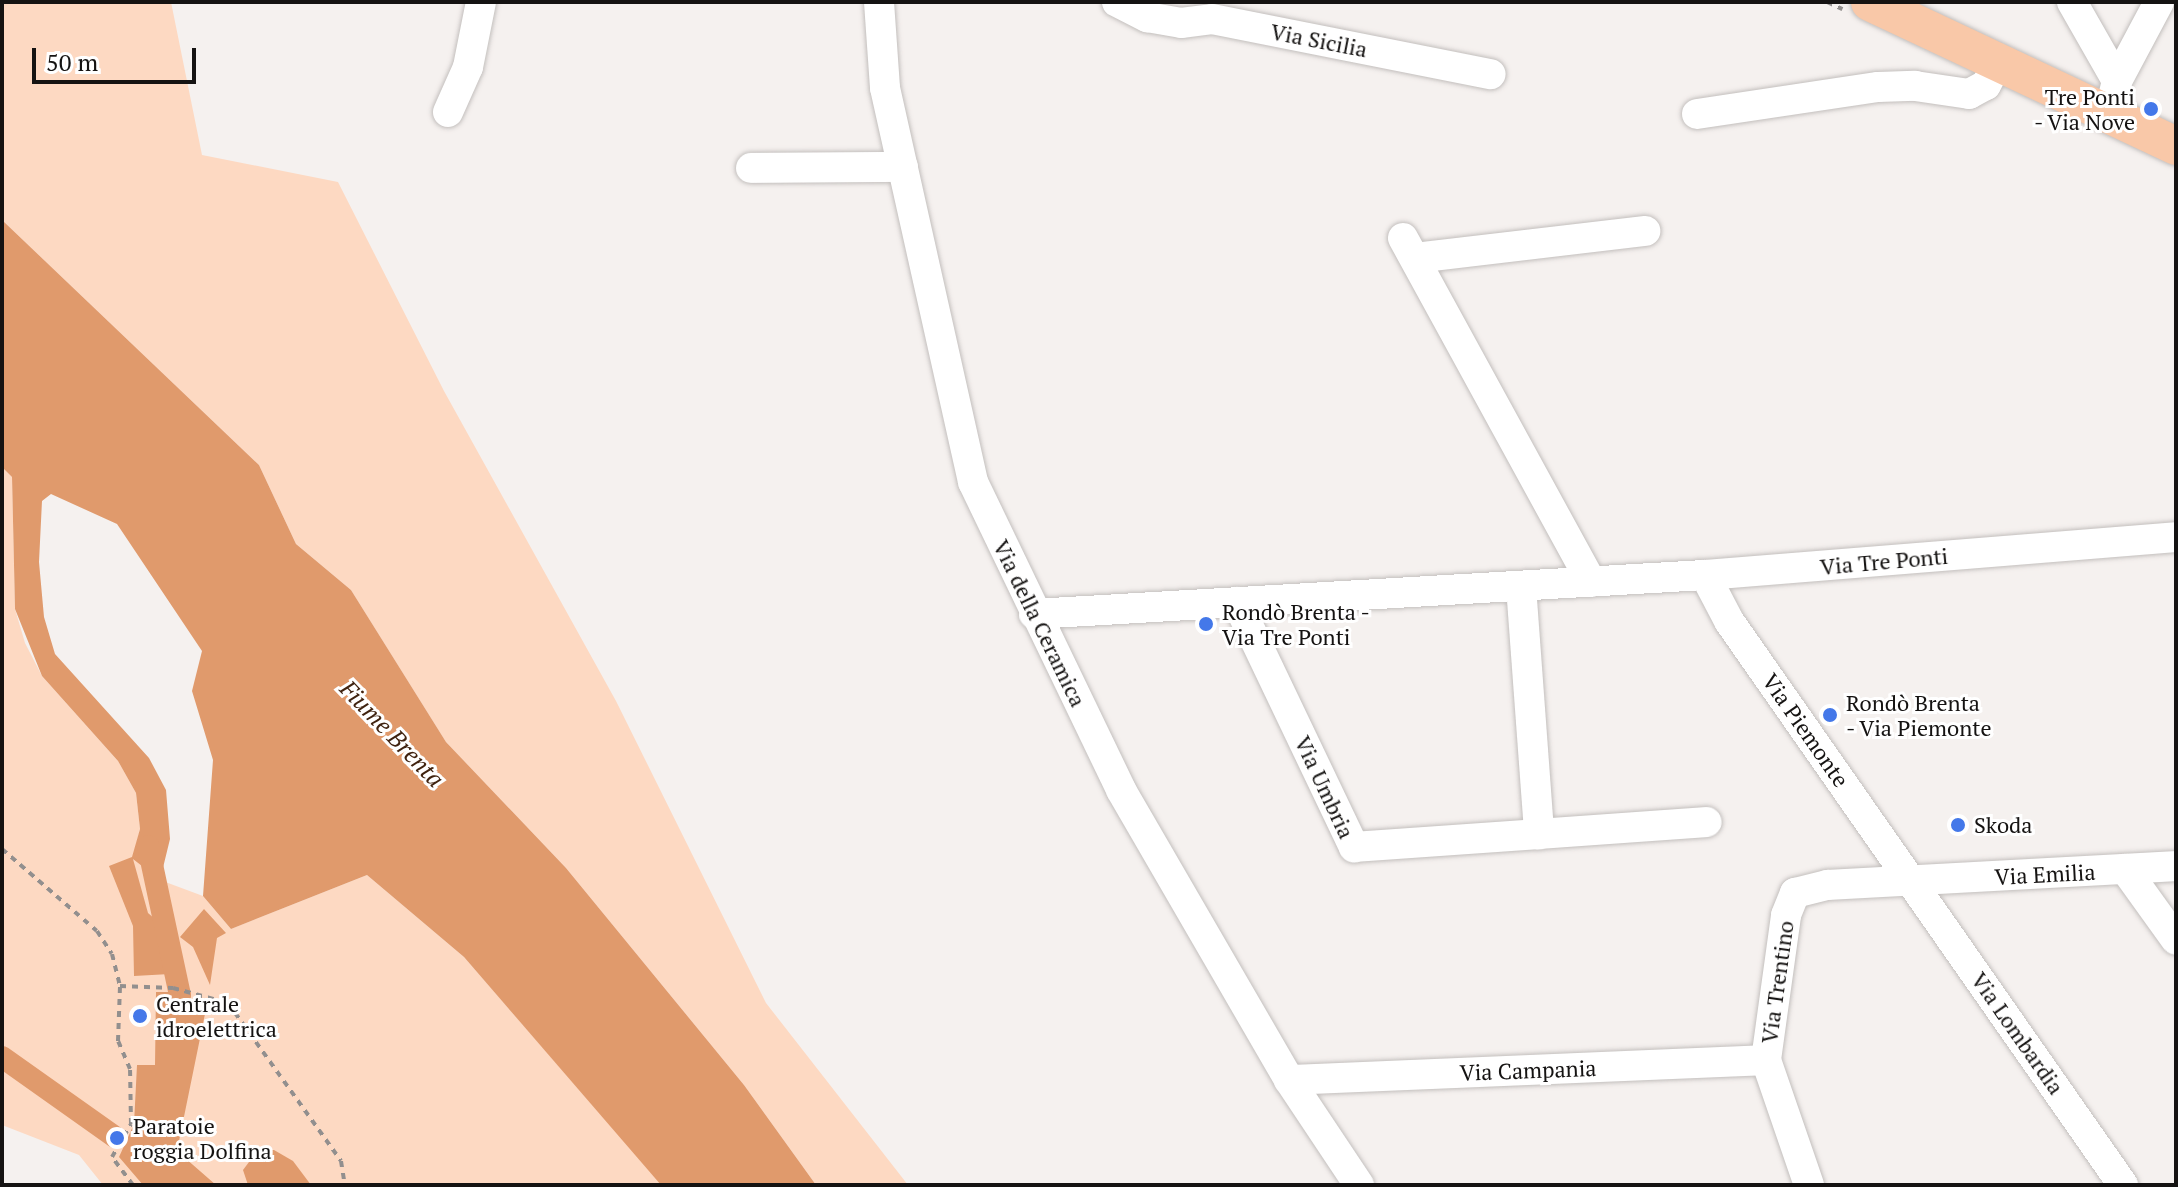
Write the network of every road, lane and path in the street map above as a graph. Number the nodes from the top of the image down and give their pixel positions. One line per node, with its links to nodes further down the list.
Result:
1 (481, 2): 11 (street)
2 (879, 2): 14 (street, Via della Ceramica)
3 (1117, 2): 7 (street, Via Sicilia)
4 (1870, 2): 8 (main road)
5 (2072, 2): 10 (street)
6 (2159, 2): 10 (street)
7 (1150, 10): 9 (street, Via Sicilia)
8 (1999, 61): 10 (main road); 12 (street)
9 (1491, 74)
10 (2113, 96): 13 (main road)
11 (448, 112)
12 (1697, 114)
13 (2176, 146)
14 (903, 167): 15 (street); 22 (street, Via della Ceramica)
15 (751, 168)
16 (1645, 231): 19 (street)
17 (2176, 537): 18 (street, Via Tre Ponti)
18 (1705, 575): 19 (street, Via Tre Ponti); 28 (street, Via Piemonte)
19 (1591, 582): 20 (street, Via Tre Ponti)
20 (1521, 586): 21 (street, Via Tre Ponti); 24 (street)
21 (1237, 602): 22 (street, Via Tre Ponti); 24 (street, Via Umbria)
22 (1034, 614): 32 (street, Via della Ceramica)
23 (1707, 822): 24 (street, Via Umbria)
24 (1539, 834)
25 (2, 849): 30 (path)
26 (2176, 866): 27 (street, Via Emilia)
27 (2125, 869): 28 (street, Via Emilia); 29 (street)
28 (1914, 881): 31 (street, Via Trentino); 37 (street, Via Lombardia)
29 (2176, 940)
30 (120, 986): 33 (path); 34 (path)
31 (1766, 1060): 32 (street, Via Campania); 36 (street, Via Trentino)
32 (1289, 1080): 35 (street, Via della Ceramica)
33 (133, 1185)
34 (345, 1185)
35 (1359, 1185)
36 (1809, 1185)
37 (2123, 1185)

